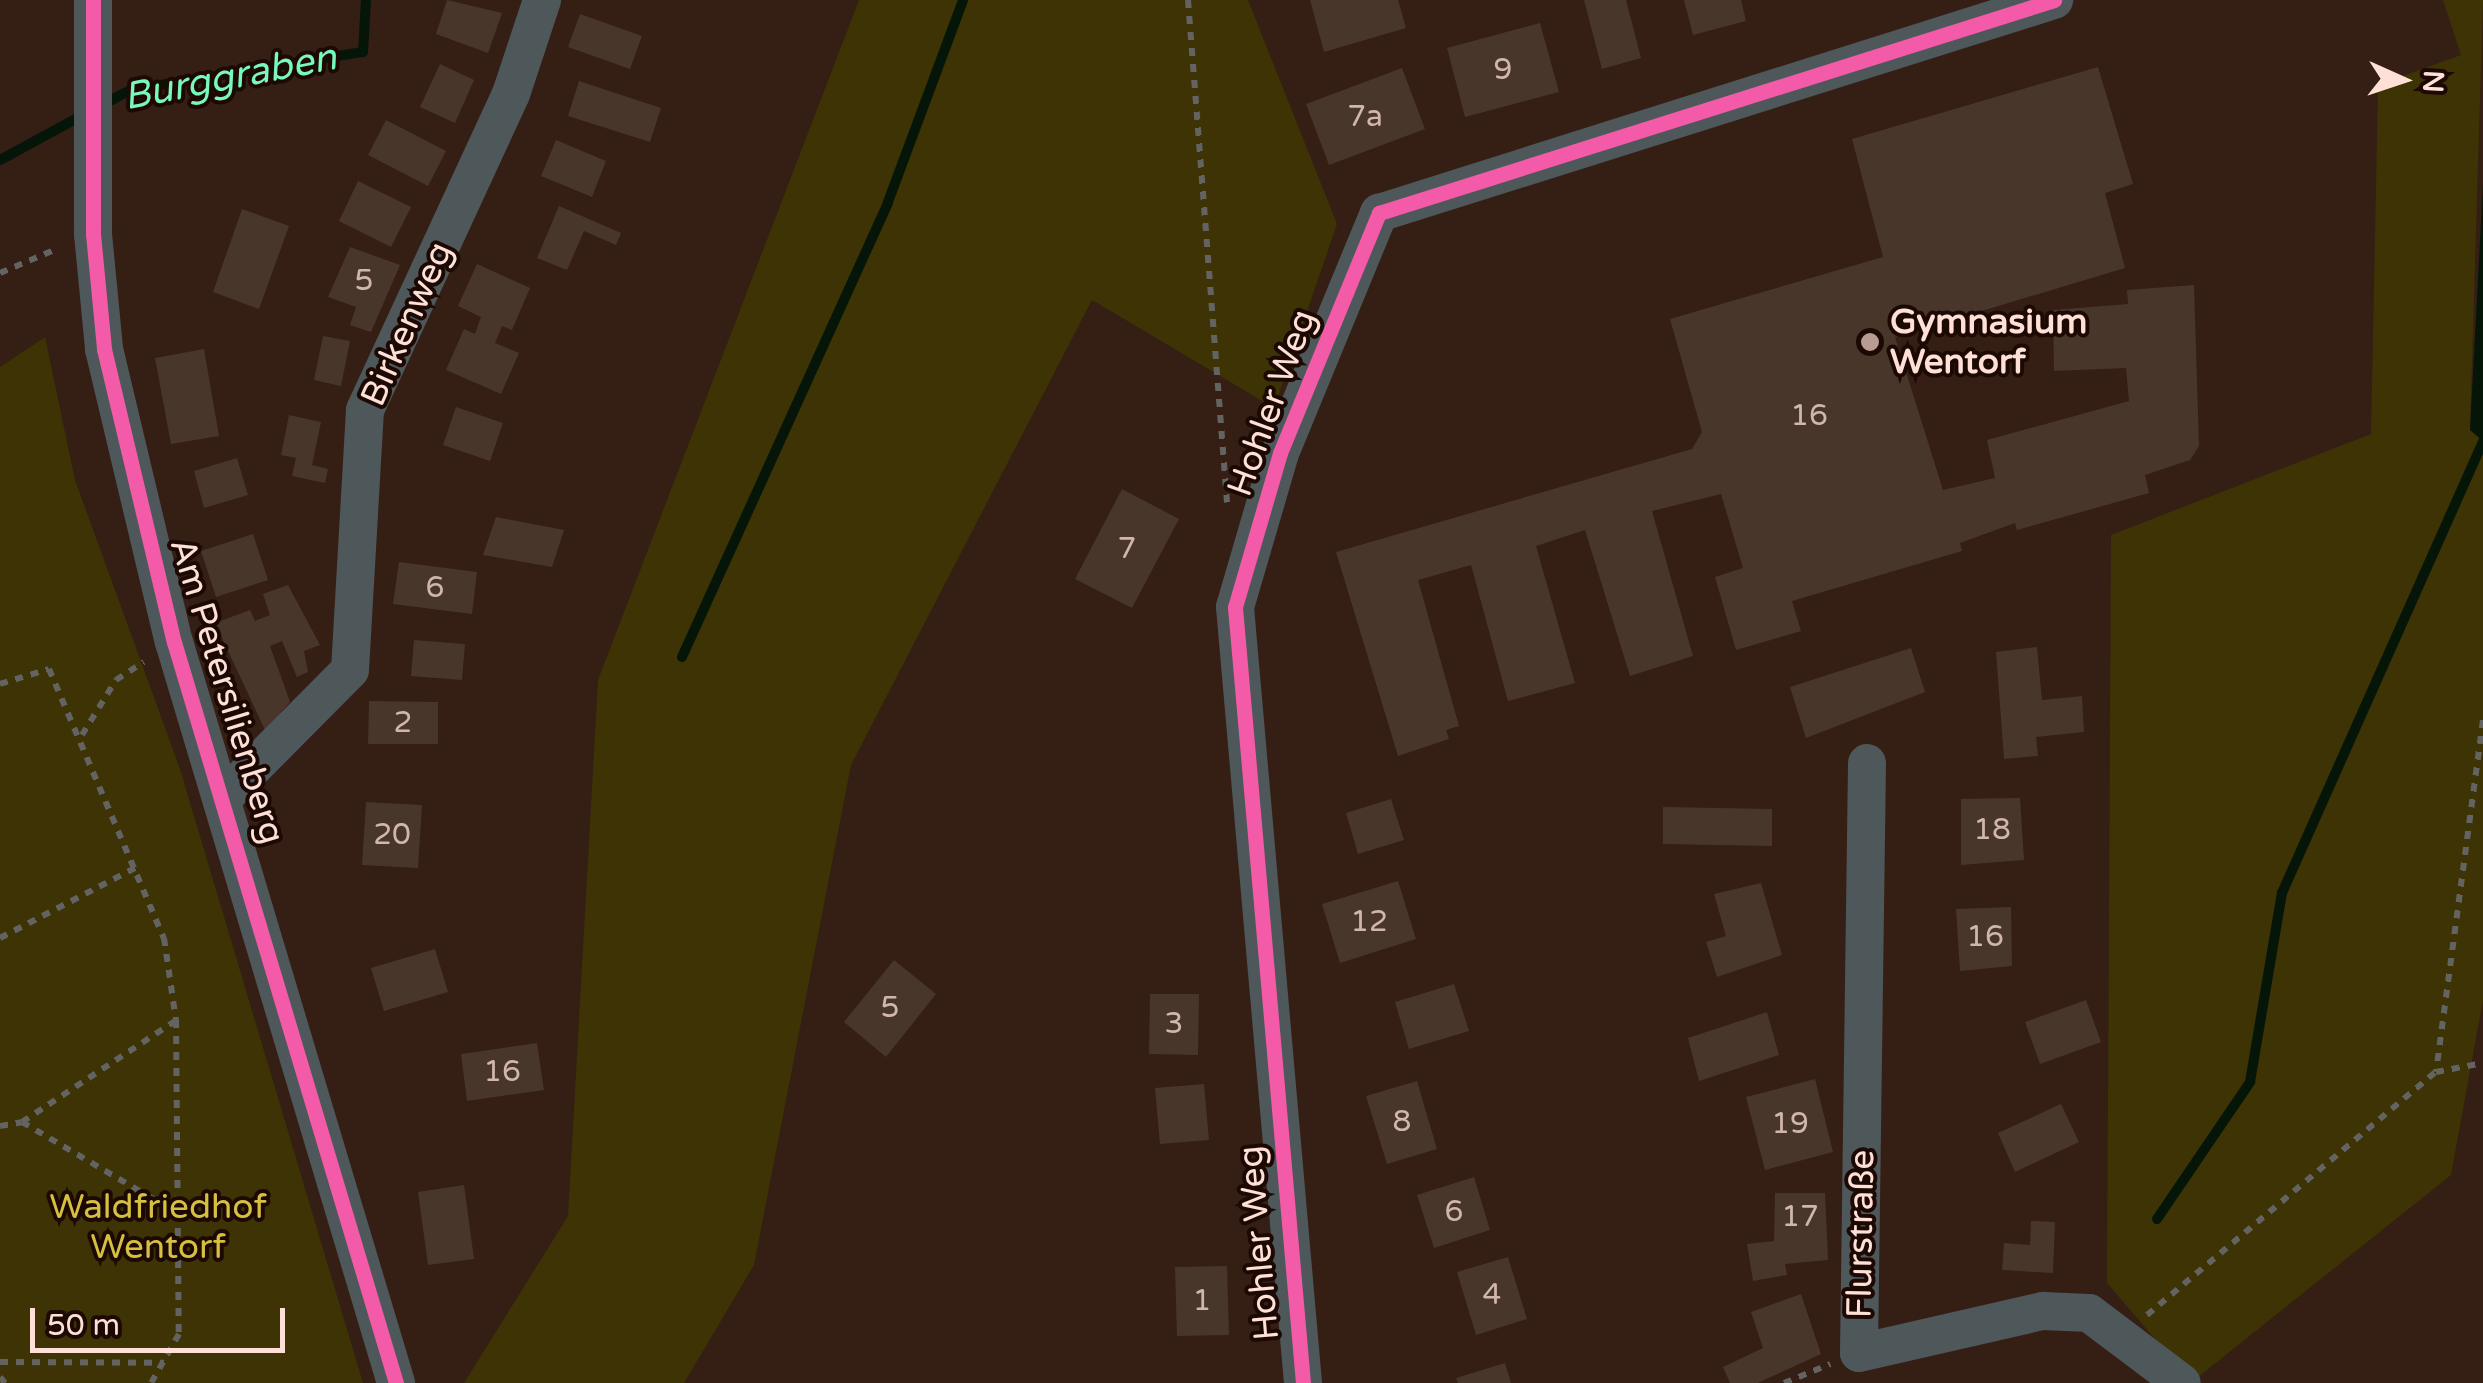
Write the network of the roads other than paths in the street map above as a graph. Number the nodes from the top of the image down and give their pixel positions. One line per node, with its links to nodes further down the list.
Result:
1 (94, 0): 5 (street, Am Petersilienberg)
2 (542, 0): 5 (street, Birkenweg)
3 (2054, 0): 7 (street, Hohler Weg)
4 (1867, 763): 8 (street, Flurstraße)
5 (225, 796): 6 (street, Am Petersilienberg)
6 (396, 1383)
7 (1302, 1383)
8 (2182, 1383)

